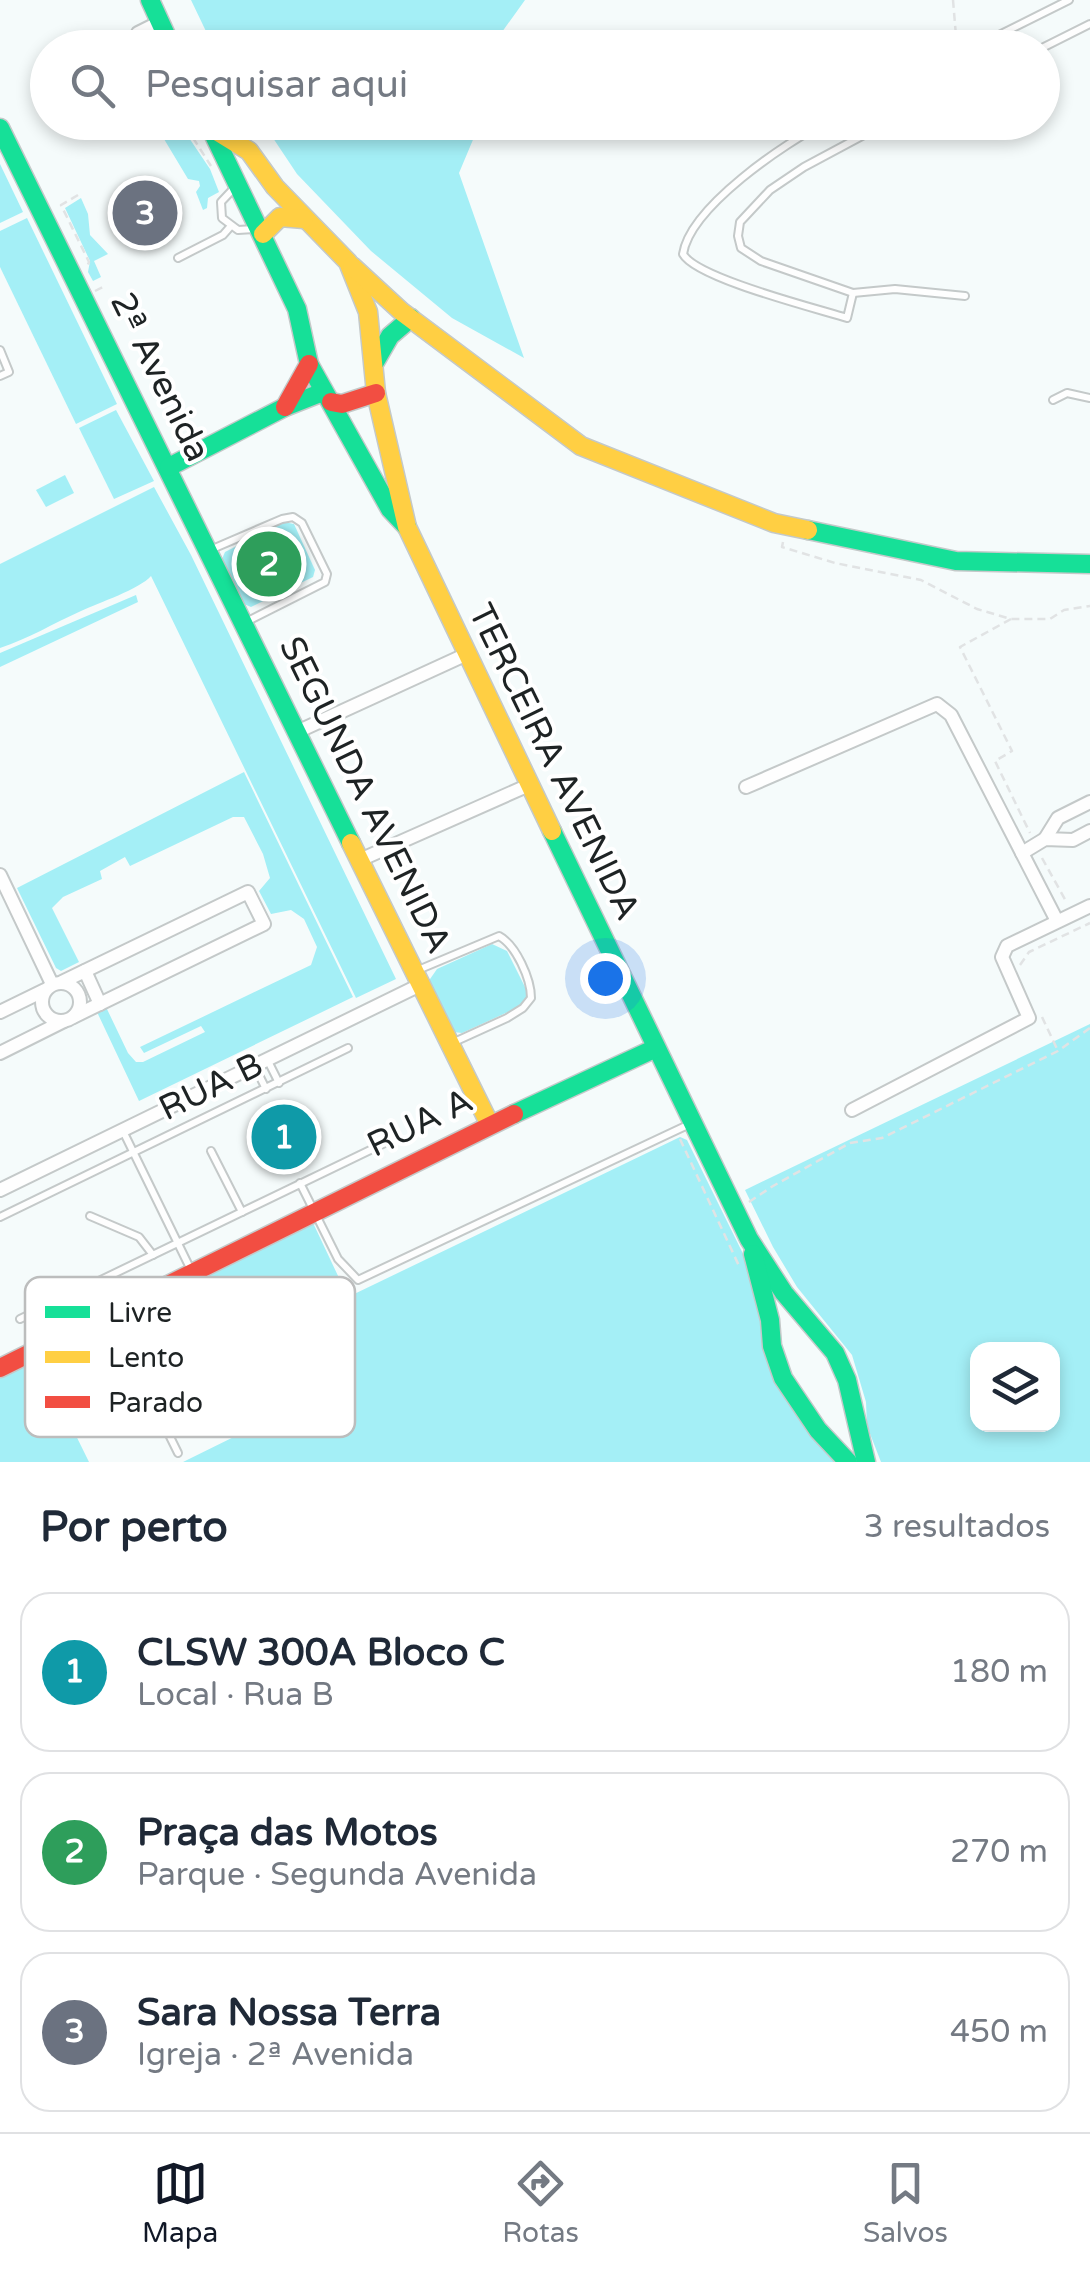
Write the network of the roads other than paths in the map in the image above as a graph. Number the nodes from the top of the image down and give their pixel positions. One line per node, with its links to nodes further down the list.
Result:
1 (150, 0): 3 (street)
2 (1069, 0): 7 (lane)
3 (160, 22): 5 (street); 6 (street)
4 (1090, 24): 8 (lane)
5 (144, 30)
6 (164, 30)
7 (1010, 30)
8 (1060, 39)
9 (0, 128): 33 (street, 2ª Avenida)
10 (216, 140): 14 (street, TERCEIRA AVENIDA)
11 (232, 140): 15 (street, TERCEIRA AVENIDA)
12 (795, 140): 20 (lane)
13 (854, 140): 20 (lane)
14 (238, 184): 16 (lane); 17 (street, TERCEIRA AVENIDA)
15 (304, 219): 17 (street); 19 (street, TERCEIRA AVENIDA)
16 (230, 227): 17 (lane); 18 (lane)
17 (261, 230): 25 (street, TERCEIRA AVENIDA)
18 (178, 258)
19 (348, 262): 22 (street, TERCEIRA AVENIDA); 23 (street)
20 (853, 293): 21 (lane)
21 (965, 296)
22 (368, 312): 23 (street); 26 (street, TERCEIRA AVENIDA)
23 (406, 315): 26 (street); 37 (street)
24 (0, 350): 27 (lane)
25 (309, 364): 29 (street, TERCEIRA AVENIDA); 32 (street)
26 (372, 368): 28 (street, TERCEIRA AVENIDA)
27 (0, 376)
28 (376, 392): 29 (street); 35 (street, TERCEIRA AVENIDA)
29 (328, 397): 32 (street); 35 (street, TERCEIRA AVENIDA)
30 (1090, 398): 31 (lane)
31 (1053, 400)
32 (285, 407): 33 (street)
33 (169, 467): 34 (street, 2ª Avenida)
34 (182, 494): 36 (street, SEGUNDA AVENIDA)
35 (407, 527): 39 (street, TERCEIRA AVENIDA)
36 (209, 550): 38 (street, SEGUNDA AVENIDA); 38 (lane)
37 (1090, 564)
38 (244, 623): 40 (street, SEGUNDA AVENIDA)
39 (467, 654): 40 (street); 41 (street, TERCEIRA AVENIDA)
40 (299, 731): 47 (street, SEGUNDA AVENIDA)
41 (530, 785): 47 (street); 59 (street, TERCEIRA AVENIDA)
42 (746, 788): 46 (street)
43 (1090, 802): 45 (street)
44 (1090, 832): 45 (street)
45 (1040, 841): 46 (street)
46 (1022, 853): 50 (street)
47 (362, 860): 52 (street, SEGUNDA AVENIDA)
48 (0, 875): 53 (street)
49 (1084, 905): 50 (street)
50 (1057, 921): 64 (street)
51 (85, 971): 53 (street); 54 (street); 54 (street)
52 (419, 977): 57 (street, SEGUNDA AVENIDA); 57 (lane); 61 (street, RUA B)
53 (53, 985): 55 (street); 56 (street); 56 (street)
54 (100, 1004): 56 (street)
55 (0, 1012)
56 (68, 1019): 60 (street)
57 (451, 1044): 66 (street, SEGUNDA AVENIDA)
58 (348, 1048): 62 (lane)
59 (656, 1048): 65 (street, TERCEIRA AVENIDA); 66 (street, RUA A)
60 (0, 1052)
61 (261, 1063): 62 (lane); 63 (lane); 67 (street, RUA B)
62 (278, 1082): 63 (lane)
63 (266, 1089): 70 (lane)
64 (852, 1110)
65 (693, 1123): 78 (street, TERCEIRA AVENIDA); 85 (lane)
66 (490, 1124): 75 (street, RUA A)
67 (123, 1130): 70 (lane); 72 (street, RUA B)
68 (392, 1140): 71 (lane)
69 (211, 1151): 74 (lane)
70 (134, 1153): 73 (lane); 79 (lane)
71 (300, 1184): 74 (lane); 75 (lane)
72 (0, 1191): 73 (lane)
73 (10, 1212): 77 (lane)
74 (242, 1212): 79 (lane)
75 (315, 1212): 81 (street, RUA A); 84 (lane)
76 (90, 1216): 80 (lane)
77 (0, 1217)
78 (749, 1240): 88 (street); 89 (street)
79 (178, 1243): 80 (lane); 81 (lane)
80 (153, 1255): 82 (lane)
81 (192, 1274): 83 (street, RUA A)
82 (107, 1277)
83 (186, 1277)
84 (354, 1277)
85 (355, 1278)
86 (25, 1317): 87 (lane)
87 (20, 1320)
88 (808, 1322): 89 (street); 92 (street)
89 (772, 1346): 93 (street)
90 (25, 1356): 91 (street, RUA A)
91 (0, 1368)
92 (854, 1417): 93 (street); 97 (street)
93 (818, 1430): 96 (street)
94 (170, 1437): 95 (lane)
95 (178, 1453)
96 (848, 1462)
97 (866, 1462)

